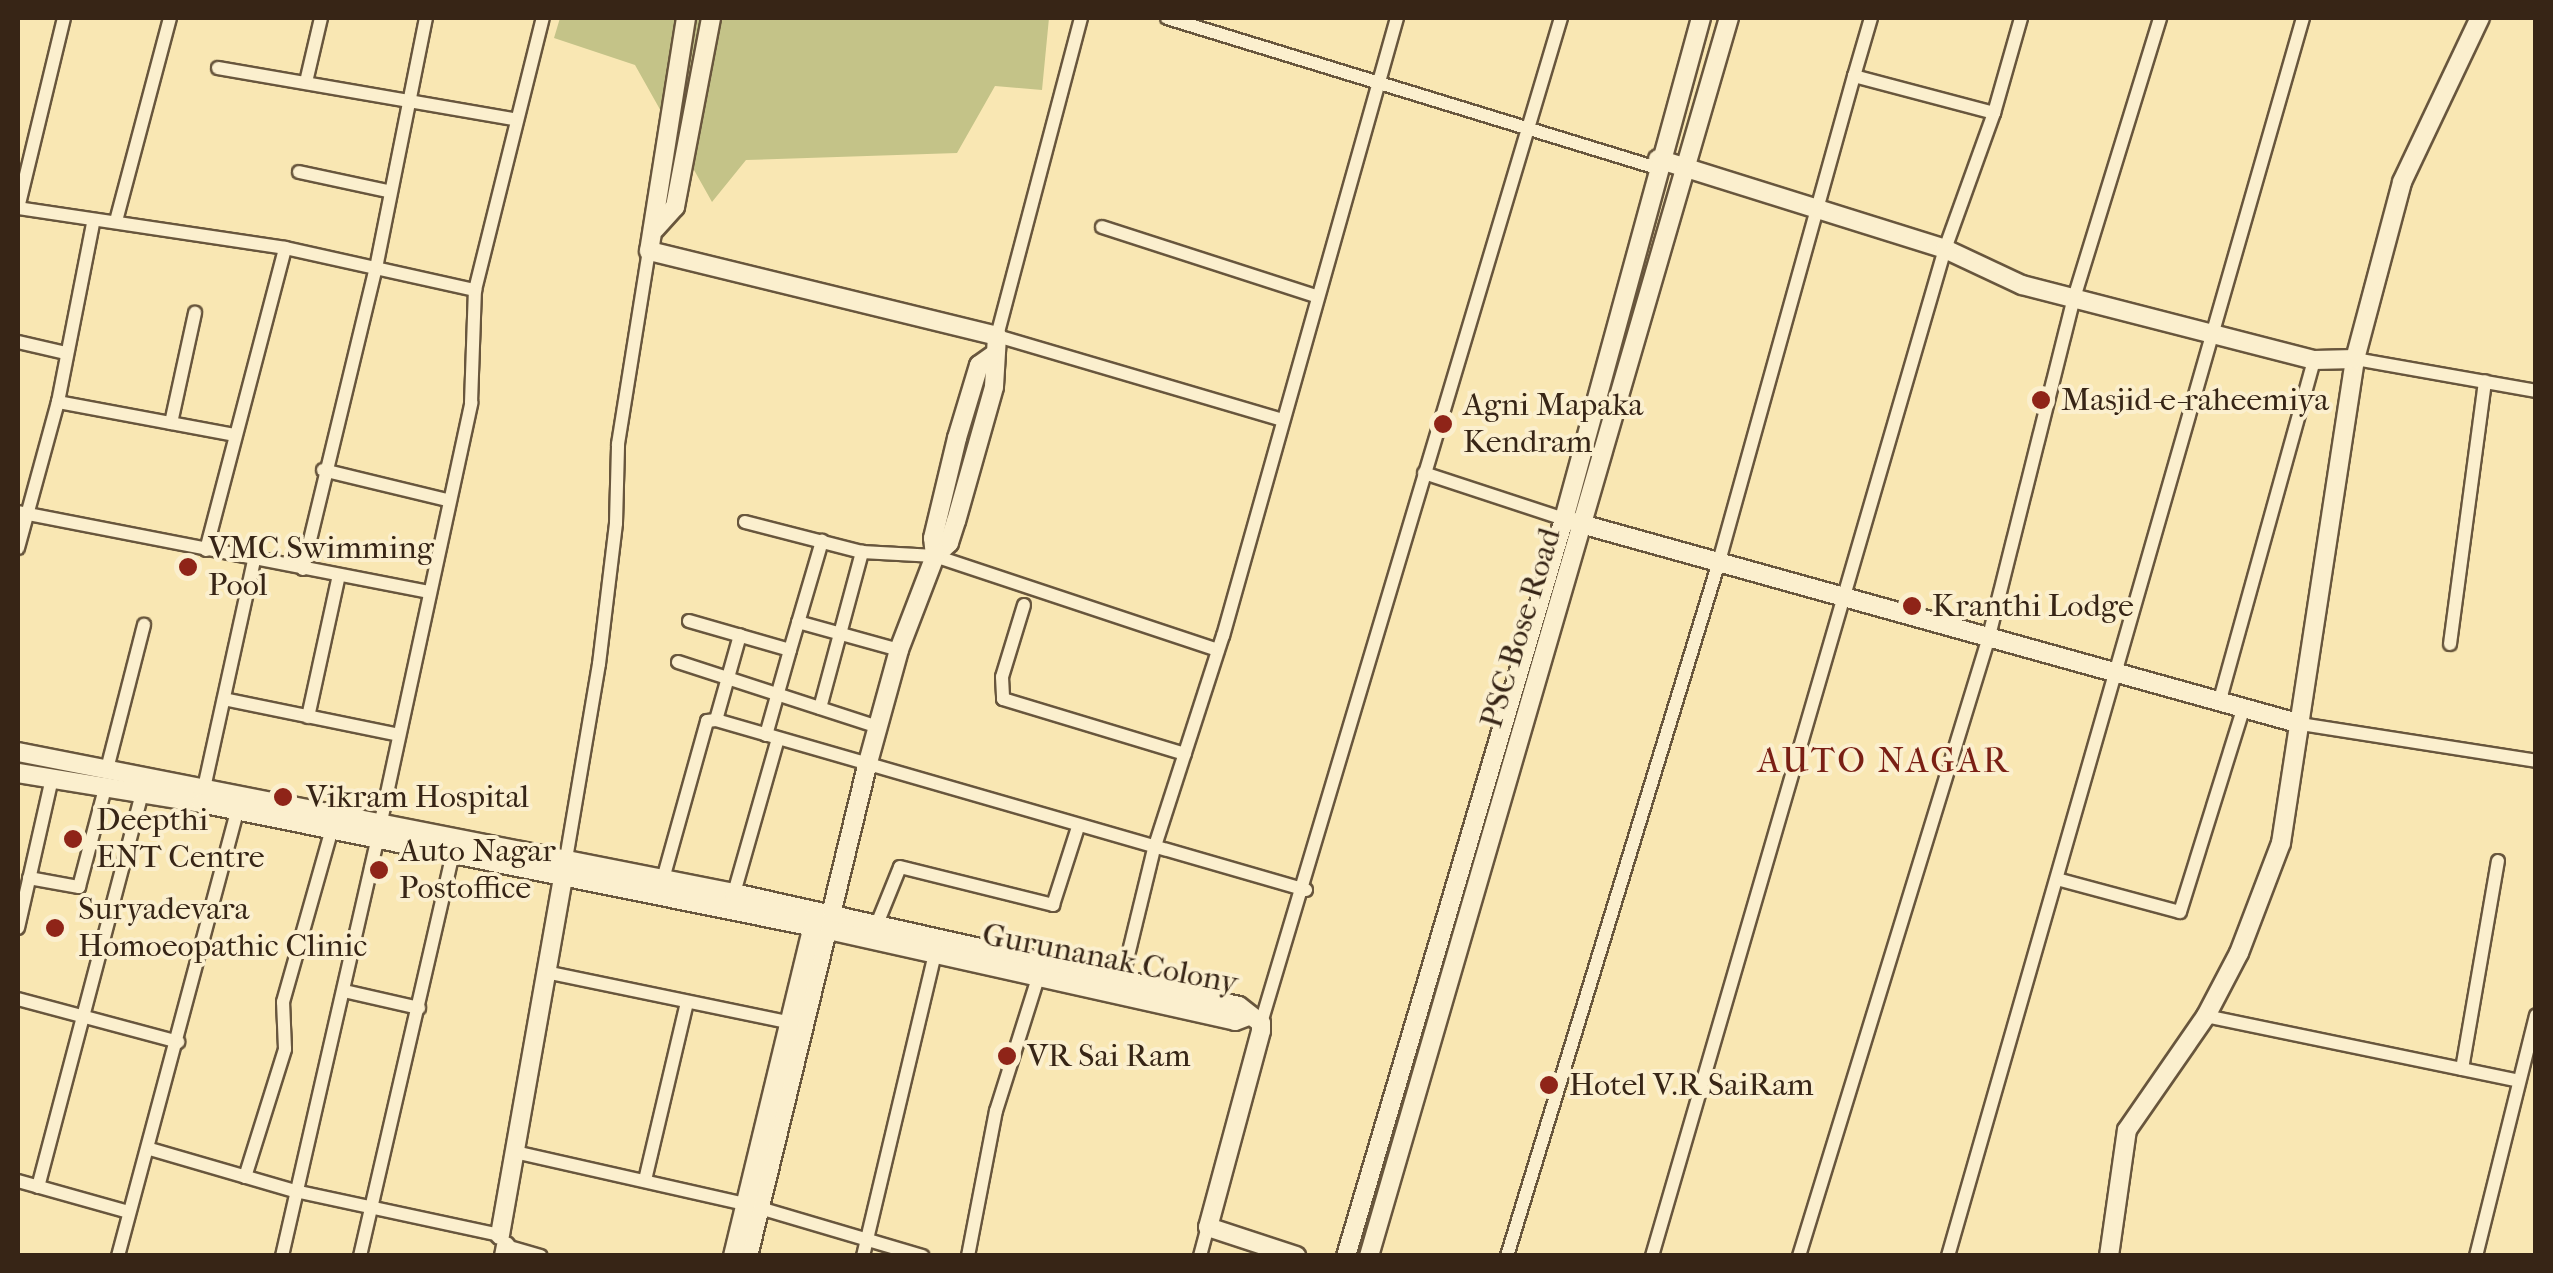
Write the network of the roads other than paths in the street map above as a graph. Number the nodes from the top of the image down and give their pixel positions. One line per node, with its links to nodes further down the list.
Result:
1 (64, 18): 31 (street)
2 (170, 18): 33 (street)
3 (322, 18): 22 (street)
4 (426, 18): 23 (street)
5 (543, 18): 25 (street)
6 (686, 18): 36 (street)
7 (711, 18): 36 (street)
8 (1082, 18): 46 (street)
9 (1167, 18): 21 (street)
10 (1397, 18): 21 (street)
11 (1561, 18): 26 (street)
12 (1701, 18): 27 (street, PSC Bose Road)
13 (1729, 18): 28 (street, PSC Bose Road)
14 (1871, 18): 20 (street)
15 (2021, 18): 24 (street)
16 (2160, 18): 43 (street)
17 (2303, 18): 45 (street)
18 (2480, 18): 49 (street)
19 (218, 68): 22 (street)
20 (1854, 76): 24 (street); 32 (street)
21 (1377, 81): 26 (street); 42 (street)
22 (306, 82): 23 (street)
23 (406, 100): 25 (street); 30 (street)
24 (1994, 113): 38 (street)
25 (514, 120): 41 (street)
26 (1527, 132): 27 (street); 58 (street)
27 (1658, 164): 28 (street); 61 (street, PSC Bose Road)
28 (1686, 166): 32 (street); 63 (street, PSC Bose Road)
29 (299, 172): 30 (street)
30 (388, 191): 40 (street)
31 (18, 208): 34 (street)
32 (1819, 210): 38 (street); 70 (street)
33 (116, 221): 34 (street); 37 (street)
34 (93, 223): 48 (street)
35 (1102, 227): 42 (street)
36 (655, 229): 39 (street)
37 (285, 248): 40 (street); 56 (street)
38 (1945, 249): 43 (street); 74 (street)
39 (649, 251): 46 (street); 117 (street)
40 (376, 268): 41 (street); 57 (street)
41 (475, 290): 59 (street)
42 (1316, 296): 54 (street)
43 (2074, 298): 45 (street); 81 (street)
44 (196, 314): 55 (street)
45 (2209, 333): 50 (street); 87 (street)
46 (997, 336): 54 (street); 68 (street)
47 (18, 342): 48 (street)
48 (66, 352): 53 (street)
49 (2355, 359): 50 (street); 51 (street); 96 (street)
50 (2314, 360): 91 (street)
51 (2485, 381): 52 (street); 82 (street)
52 (2536, 391)
53 (58, 402): 55 (street); 60 (street)
54 (1282, 420): 85 (street)
55 (172, 423): 56 (street)
56 (236, 435): 66 (street)
57 (323, 470): 59 (street); 71 (street)
58 (1424, 473): 61 (street); 121 (street)
59 (448, 500): 73 (street)
60 (21, 513): 65 (street); 66 (street)
61 (1564, 519): 63 (street); 165 (street, PSC Bose Road)
62 (746, 522): 64 (street)
63 (1584, 525): 70 (street); 166 (street, PSC Bose Road)
64 (822, 541): 67 (street); 77 (street)
65 (18, 548)
66 (206, 550): 69 (street)
67 (862, 552): 68 (street); 79 (street)
68 (935, 556): 84 (street); 85 (street)
69 (254, 560): 71 (street); 90 (street)
70 (1718, 566): 74 (street); 167 (street)
71 (303, 569): 72 (street)
72 (339, 576): 73 (street); 94 (street)
73 (426, 591): 98 (street)
74 (1846, 600): 81 (street); 168 (street)
75 (1024, 605): 101 (street)
76 (689, 621): 80 (street)
77 (798, 622): 79 (street); 83 (street)
78 (144, 625): 105 (street)
79 (840, 634): 84 (street); 92 (street)
80 (740, 635): 83 (street); 88 (street)
81 (1988, 640): 87 (street); 169 (street)
82 (2450, 644)
83 (790, 650): 89 (street)
84 (899, 650): 97 (street)
85 (1218, 650): 101 (street)
86 (678, 662): 88 (street)
87 (2116, 675): 91 (street); 120 (street)
88 (728, 678): 89 (street); 95 (street)
89 (777, 694): 92 (street); 99 (street)
90 (224, 699): 94 (street); 107 (street)
91 (2218, 703): 93 (street)
92 (820, 708): 97 (street)
93 (2243, 710): 96 (street); 120 (street)
94 (308, 716): 98 (street)
95 (716, 720): 99 (street); 119 (street)
96 (2300, 724): 102 (street); 135 (street)
97 (878, 727): 103 (street)
98 (396, 734): 110 (street)
99 (772, 737): 103 (street); 122 (street)
100 (18, 752): 105 (street, Gurunanak Colony)
101 (1185, 754): 114 (street)
102 (2536, 762)
103 (867, 766): 111 (street); 123 (street)
104 (18, 773): 106 (street, Gurunanak Colony)
105 (106, 777): 106 (street, Gurunanak Colony); 107 (street, Gurunanak Colony); 108 (street, Gurunanak Colony); 118 (street)
106 (52, 778): 118 (street)
107 (204, 788): 110 (street, Gurunanak Colony)
108 (142, 792): 109 (street, Gurunanak Colony); 134 (street)
109 (238, 813): 112 (street, Gurunanak Colony); 139 (street)
110 (388, 822): 113 (street); 117 (street, Gurunanak Colony)
111 (1078, 827): 114 (street); 124 (street)
112 (331, 832): 113 (street, Gurunanak Colony); 144 (street)
113 (384, 843): 115 (street, Gurunanak Colony); 130 (street)
114 (1154, 849): 121 (street); 128 (street)
115 (452, 859): 117 (street, Gurunanak Colony); 133 (street)
116 (2498, 862): 140 (street)
117 (565, 869): 119 (street, Gurunanak Colony); 123 (street, Gurunanak Colony); 127 (street)
118 (29, 878): 125 (street)
119 (663, 879): 122 (street, Gurunanak Colony)
120 (2056, 880): 170 (street)
121 (1306, 890): 137 (street)
122 (734, 894): 123 (street, Gurunanak Colony)
123 (820, 920): 124 (street, Gurunanak Colony); 126 (street, Gurunanak Colony); 138 (street); 149 (street)
124 (878, 924): 128 (street, Gurunanak Colony)
125 (18, 928)
126 (935, 954): 129 (street, Gurunanak Colony); 154 (street)
127 (546, 972): 132 (street); 143 (street)
128 (1123, 976): 137 (street, Gurunanak Colony)
129 (1038, 978): 137 (street, Gurunanak Colony); 162 (street)
130 (344, 991): 133 (street); 148 (street)
131 (18, 999): 134 (street)
132 (687, 1002): 138 (street); 146 (street)
133 (418, 1008): 150 (street)
134 (83, 1016): 139 (street); 147 (street)
135 (2206, 1016): 140 (street); 171 (street)
136 (2536, 1016): 141 (street)
137 (1254, 1020): 152 (street)
138 (788, 1022): 149 (street)
139 (178, 1042): 142 (street)
140 (2462, 1069): 141 (street)
141 (2514, 1080): 172 (street)
142 (150, 1150): 144 (street); 151 (street)
143 (519, 1152): 146 (street); 153 (street)
144 (244, 1177): 148 (street)
145 (18, 1180): 147 (street)
146 (645, 1180): 149 (street)
147 (38, 1187): 151 (street)
148 (296, 1192): 150 (street); 156 (street)
149 (753, 1207): 154 (street); 159 (street); 160 (street)
150 (373, 1210): 153 (street); 157 (street)
151 (128, 1212): 155 (street)
152 (1208, 1227): 163 (street); 164 (street)
153 (503, 1246): 158 (street)
154 (864, 1249): 161 (street)
155 (118, 1256)
156 (282, 1256)
157 (360, 1256)
158 (540, 1256)
159 (733, 1256)
160 (748, 1256)
161 (923, 1256)
162 (968, 1256)
163 (1200, 1256)
164 (1296, 1256)
165 (1346, 1256)
166 (1368, 1256)
167 (1508, 1256)
168 (1652, 1256)
169 (1800, 1256)
170 (1948, 1256)
171 (2108, 1256)
172 (2476, 1256)

